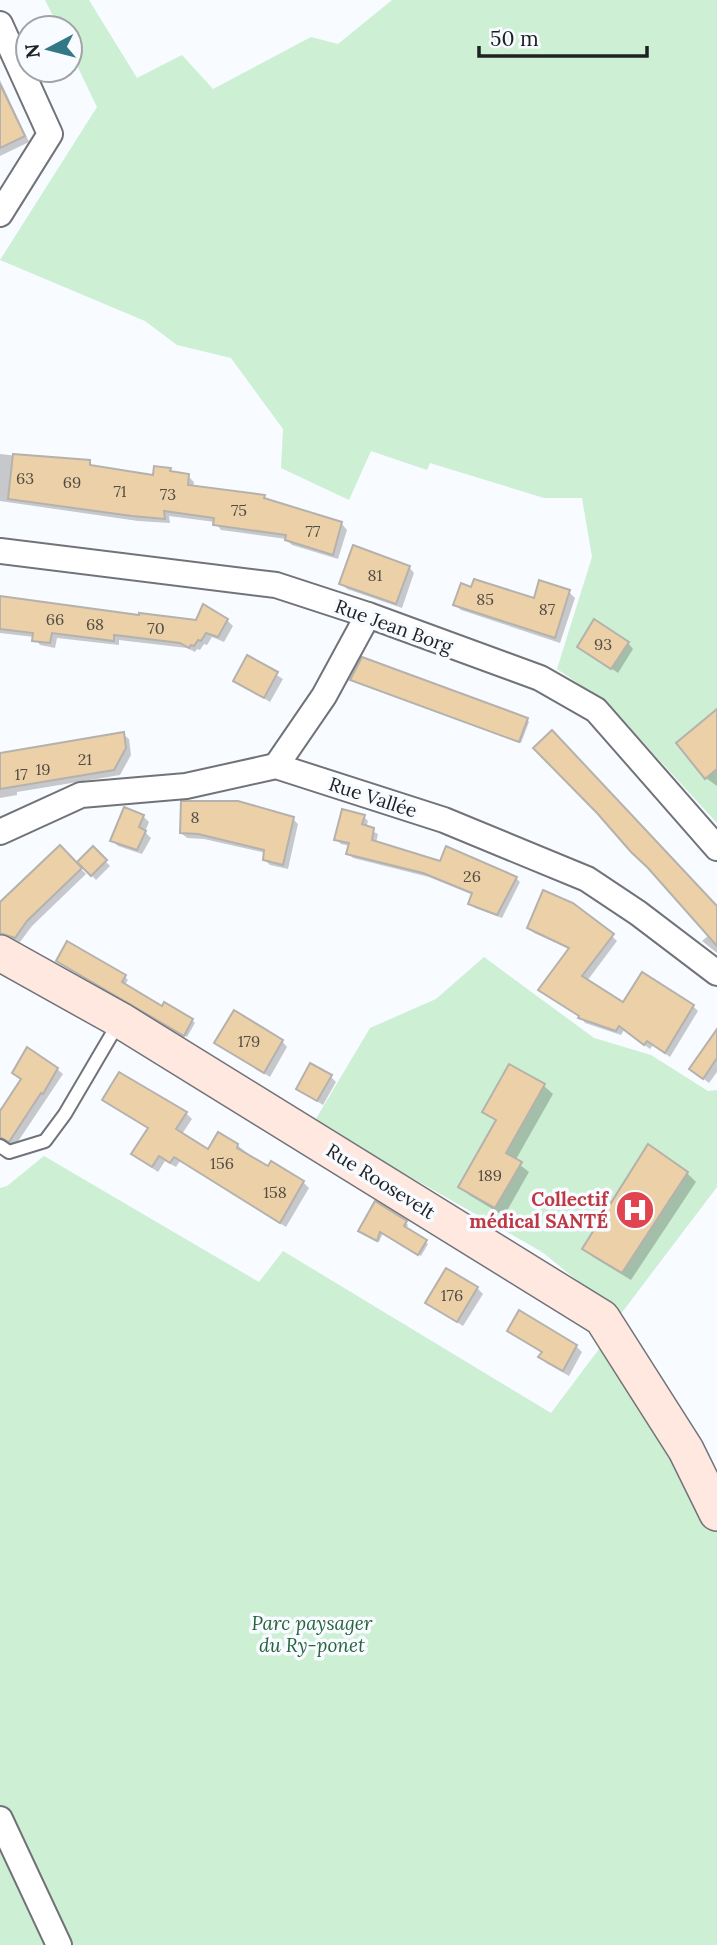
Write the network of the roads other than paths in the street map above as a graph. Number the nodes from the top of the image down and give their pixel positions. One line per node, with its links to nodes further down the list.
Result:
1 (0, 24): 2 (street)
2 (0, 214)
3 (0, 551): 4 (street, Rue Jean Borg)
4 (368, 615): 5 (street); 7 (street, Rue Jean Borg)
5 (276, 766): 6 (street); 9 (street, Rue Vallée)
6 (0, 832)
7 (717, 848)
8 (0, 953): 10 (main road, Rue Roosevelt)
9 (717, 973)
10 (120, 1020): 11 (lane); 12 (main road, Rue Roosevelt)
11 (0, 1146)
12 (717, 1513)
13 (0, 1819): 14 (street)
14 (59, 1945)

